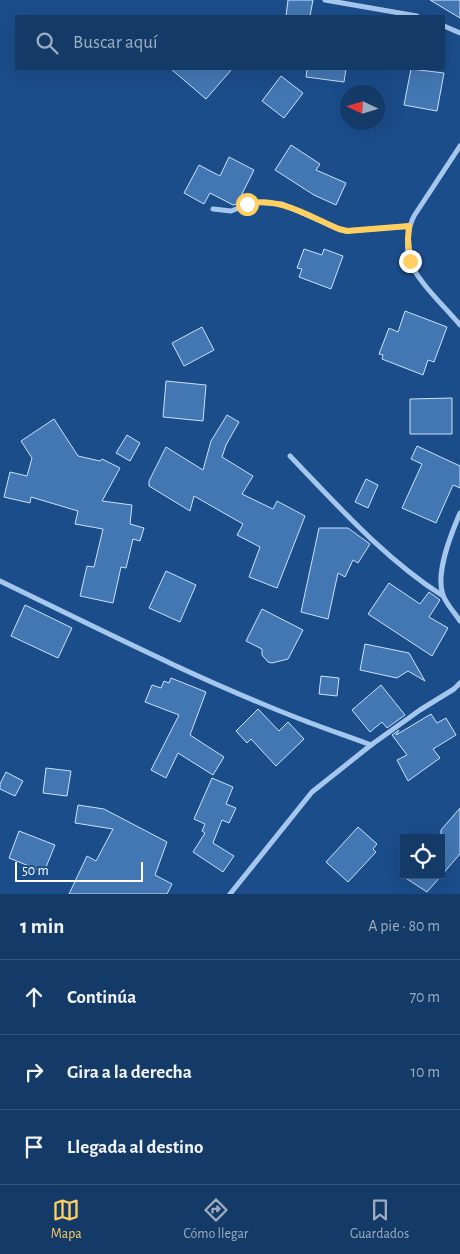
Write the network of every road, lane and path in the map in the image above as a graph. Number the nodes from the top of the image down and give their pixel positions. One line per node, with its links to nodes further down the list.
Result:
1 (325, 0): 2 (street)
2 (411, 15)
3 (445, 26): 4 (street)
4 (460, 33)
5 (460, 146): 7 (street)
6 (213, 209): 7 (street)
7 (409, 226): 8 (street)
8 (460, 325)
9 (290, 456): 12 (street)
10 (460, 513): 12 (street)
11 (0, 581): 15 (street)
12 (443, 596): 13 (street)
13 (460, 621)
14 (460, 683): 15 (street)
15 (371, 745): 16 (street)
16 (230, 894)

